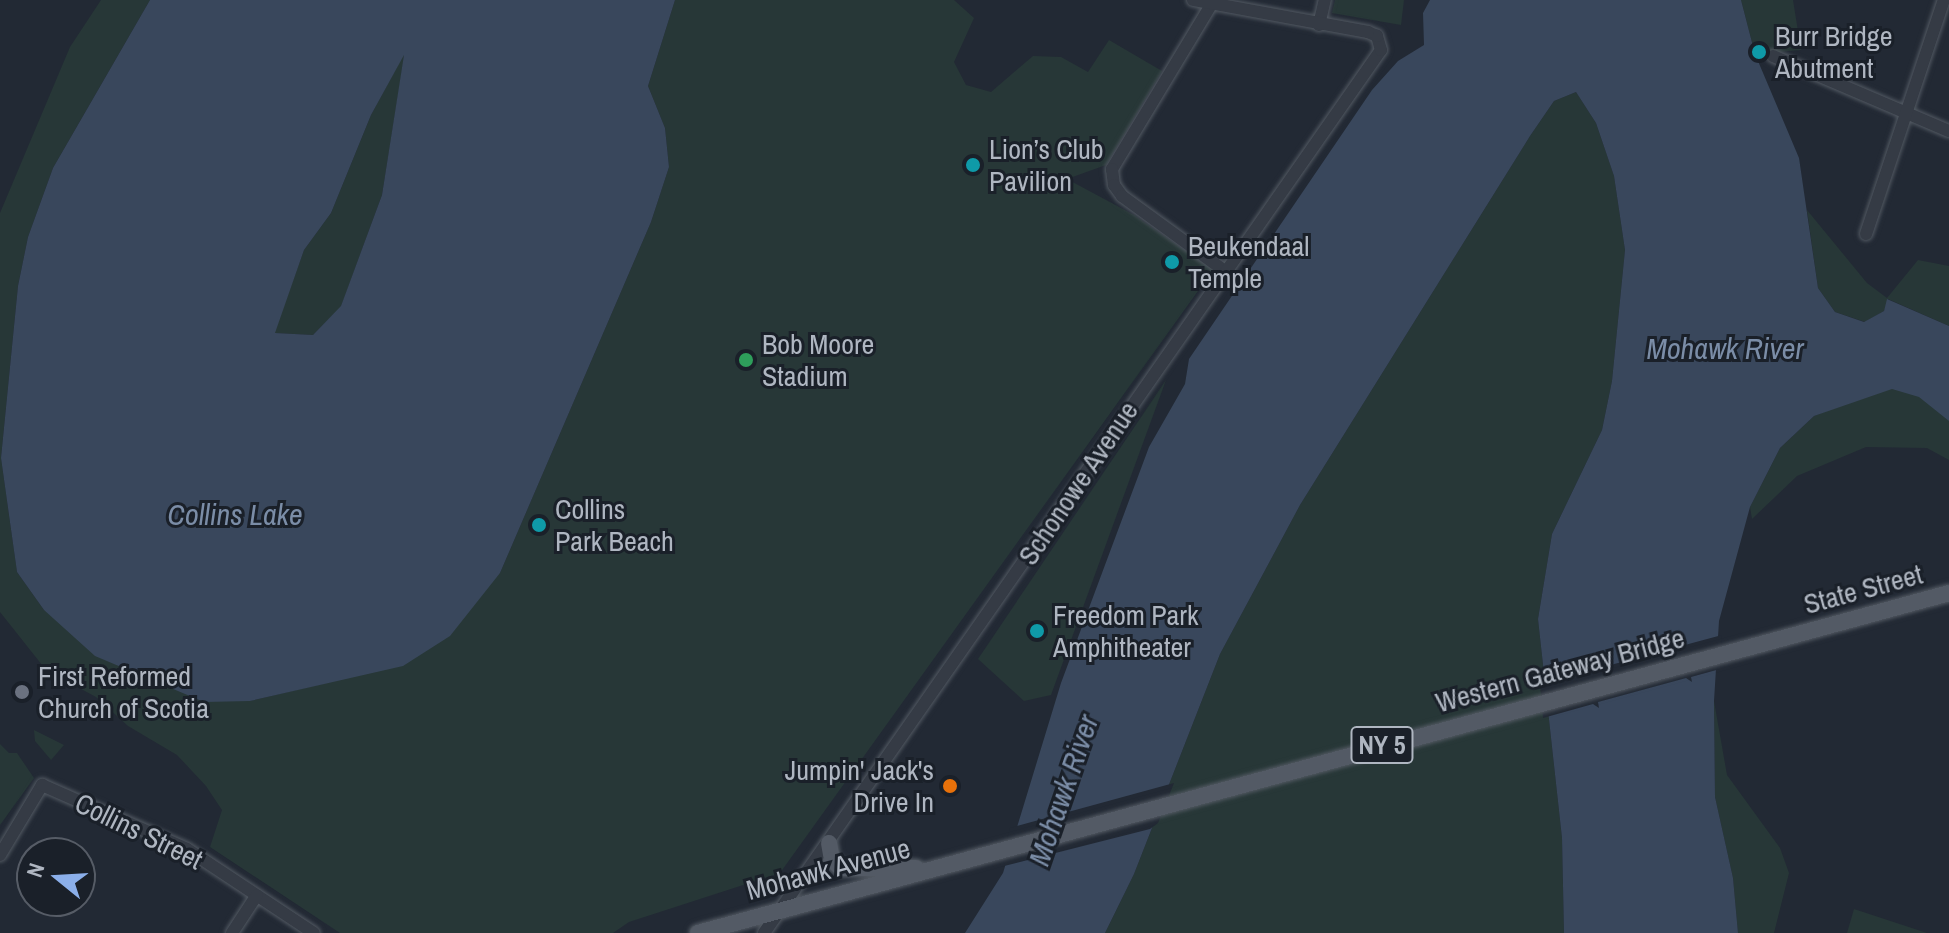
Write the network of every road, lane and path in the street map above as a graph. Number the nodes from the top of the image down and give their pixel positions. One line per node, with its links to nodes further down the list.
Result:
1 (1193, 0): 4 (street)
2 (1325, 0): 5 (street)
3 (1944, 0): 7 (street)
4 (1211, 5): 5 (street); 10 (street)
5 (1319, 25): 10 (street, Schonowe Avenue)
6 (1773, 56): 7 (street)
7 (1908, 113): 8 (street); 9 (street)
8 (1949, 131)
9 (1866, 234)
10 (1225, 271): 13 (street, Schonowe Avenue)
11 (1949, 593): 12 (main road, State Street / NY 5)
12 (1791, 635): 15 (main road, Western Gateway Bridge / NY 5)
13 (829, 843): 16 (main road); 18 (street, Schonowe Avenue)
14 (0, 855): 17 (street, Collins Street)
15 (973, 856): 16 (main road, Mohawk Avenue / NY 5)
16 (926, 870): 18 (main road, Mohawk Avenue / NY 5)
17 (257, 895): 19 (street); 20 (street, Collins Street)
18 (784, 906): 21 (main road, Mohawk Avenue / NY 5); 22 (street, Schonowe Avenue)
19 (232, 933)
20 (314, 933)
21 (698, 933)
22 (764, 933)

